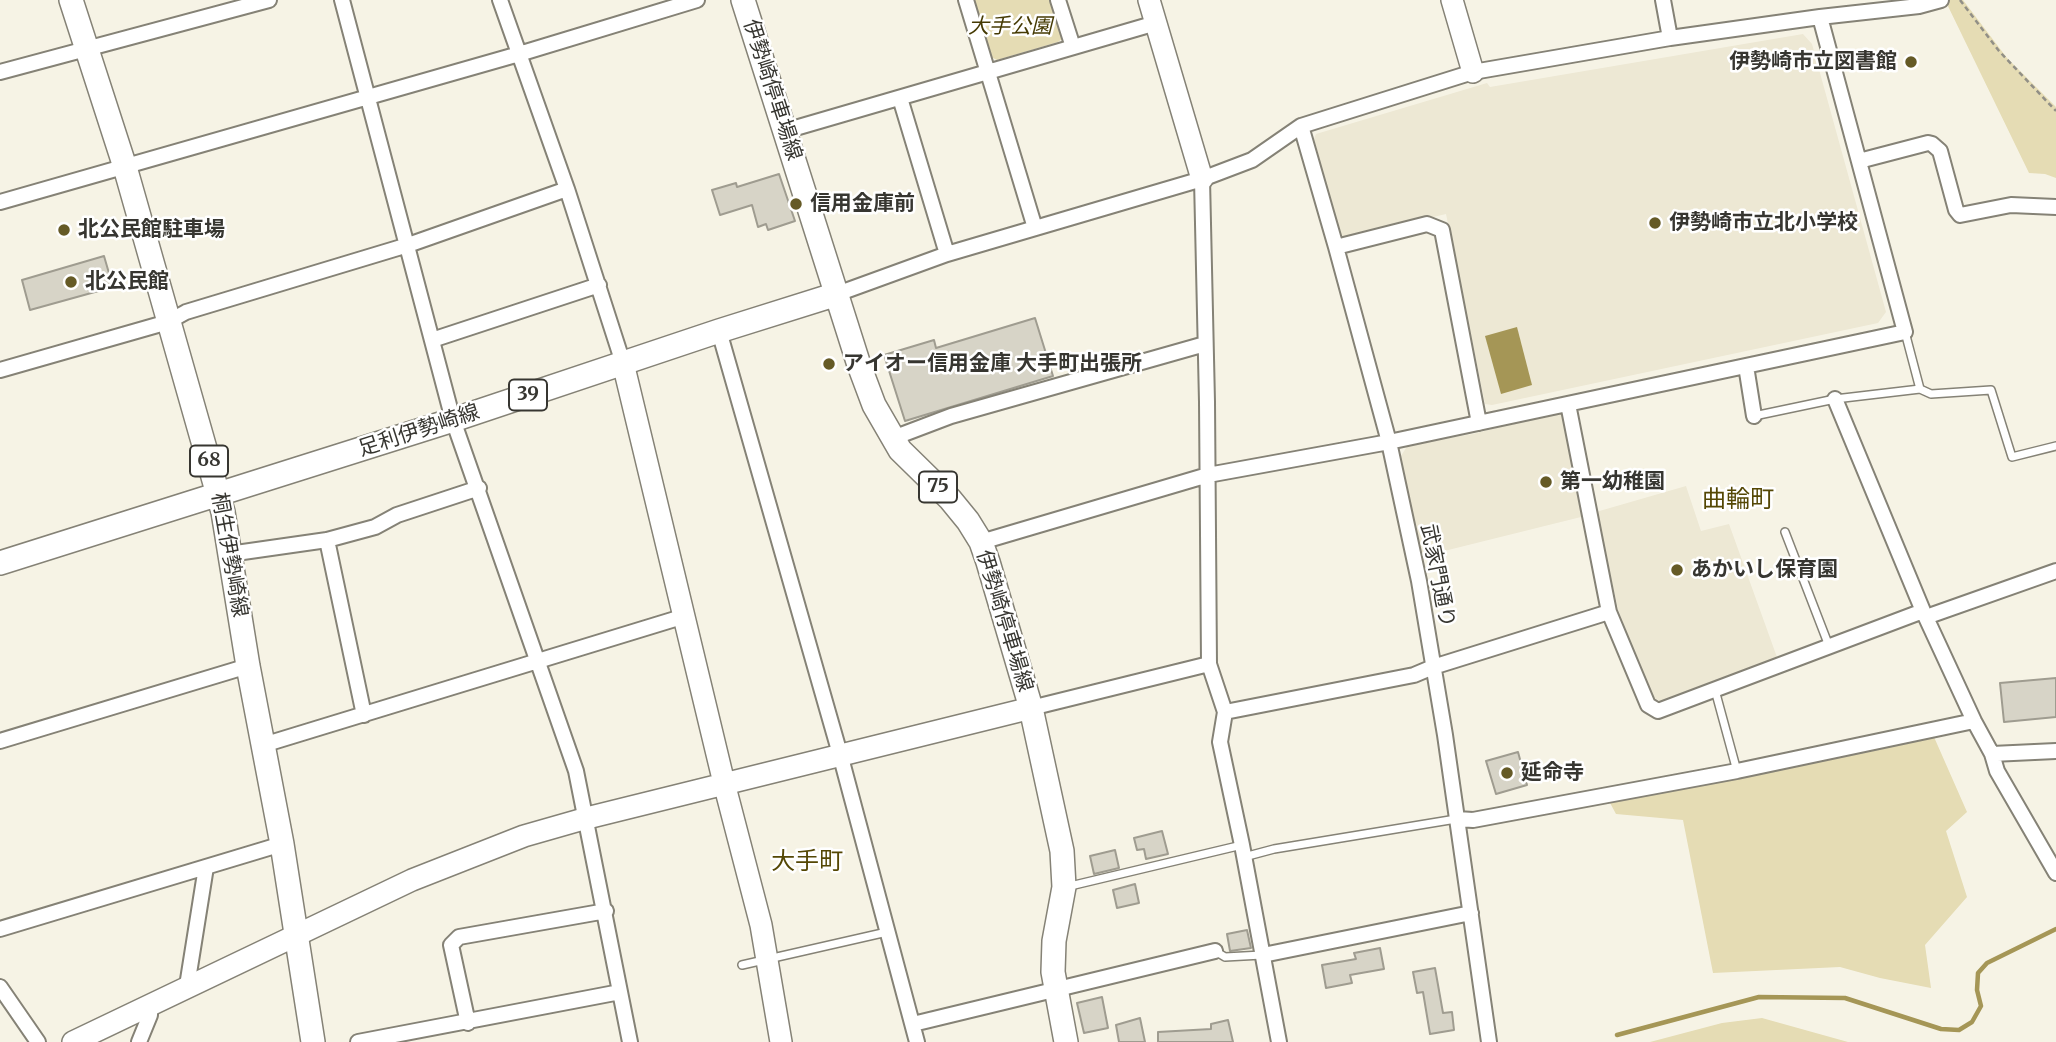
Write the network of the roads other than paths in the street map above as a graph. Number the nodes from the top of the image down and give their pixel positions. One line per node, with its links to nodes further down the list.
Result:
1 (71, 0): 17 (main road, 桐生伊勢崎線 / 68)
2 (270, 0): 17 (street)
3 (342, 0): 22 (street)
4 (500, 0): 18 (street)
5 (697, 0): 18 (street)
6 (743, 0): 25 (main road, 伊勢崎停車場線 / 75)
7 (966, 0): 20 (street)
8 (1058, 0): 16 (street)
9 (1149, 0): 14 (street)
10 (1452, 0): 21 (street)
11 (1663, 0): 15 (street)
12 (1941, 0): 13 (street)
13 (1820, 17): 15 (street); 26 (street)
14 (1156, 23): 16 (street); 28 (street)
15 (1671, 38): 21 (street)
16 (1073, 47): 20 (street)
17 (87, 49): 19 (street); 27 (main road, 桐生伊勢崎線 / 68)
18 (519, 54): 22 (street); 29 (street)
19 (0, 72)
20 (988, 72): 23 (street); 32 (street)
21 (1473, 72): 24 (street)
22 (369, 97): 27 (street); 33 (street)
23 (900, 98): 25 (street); 35 (street)
24 (1301, 126): 28 (street); 34 (street, 武家門通り)
25 (785, 131): 37 (main road, 伊勢崎停車場線 / 75)
26 (1859, 161): 31 (street); 40 (street)
27 (125, 167): 30 (street); 38 (main road, 桐生伊勢崎線 / 68)
28 (1202, 179): 32 (street); 42 (street)
29 (567, 189): 33 (street); 36 (street)
30 (0, 201)
31 (2056, 207)
32 (1035, 228): 35 (street)
33 (408, 245): 38 (street); 41 (street)
34 (1336, 247): 51 (street); 53 (street, 武家門通り)
35 (947, 254): 37 (street)
36 (599, 285): 41 (street); 43 (street)
37 (837, 294): 39 (main road, 足利伊勢崎線 / 39); 52 (main road, 伊勢崎停車場線 / 75)
38 (168, 322): 45 (street); 57 (main road, 桐生伊勢崎線 / 68)
39 (719, 331): 43 (main road, 足利伊勢崎線 / 39); 80 (street)
40 (1905, 332): 44 (street); 46 (lane)
41 (432, 340): 50 (street)
42 (1205, 344): 52 (street); 55 (street)
43 (623, 363): 50 (main road, 足利伊勢崎線 / 39); 66 (street)
44 (1746, 366): 48 (street); 49 (street)
45 (0, 370)
46 (1920, 389): 47 (lane); 54 (lane)
47 (1835, 399): 49 (lane); 65 (street)
48 (1568, 404): 51 (street); 64 (street)
49 (1754, 416)
50 (453, 421): 56 (street); 57 (main road, 足利伊勢崎線 / 39)
51 (1479, 423): 53 (street)
52 (892, 438): 60 (main road, 伊勢崎停車場線 / 75)
53 (1388, 442): 55 (street); 71 (street, 武家門通り)
54 (2056, 446)
55 (1208, 475): 60 (street); 69 (street)
56 (478, 488): 59 (street); 68 (street)
57 (219, 493): 61 (main road, 桐生伊勢崎線 / 68); 62 (main road, 足利伊勢崎線 / 39)
58 (1785, 532): 67 (lane)
59 (327, 540): 61 (street); 75 (street)
60 (981, 542): 73 (main road, 伊勢崎停車場線 / 75)
61 (229, 554): 70 (main road, 桐生伊勢崎線 / 68)
62 (0, 563)
63 (2056, 570): 65 (street)
64 (1609, 612): 71 (street); 72 (street)
65 (1925, 614): 67 (street); 76 (street)
66 (685, 616): 68 (street); 83 (street)
67 (1829, 646): 72 (street)
68 (538, 662): 75 (street); 84 (street)
69 (1209, 664): 73 (street); 74 (street)
70 (248, 666): 77 (street); 78 (main road, 桐生伊勢崎線 / 68)
71 (1433, 667): 74 (street); 85 (street, 武家門通り)
72 (1715, 690): 82 (lane)
73 (1031, 708): 80 (street); 90 (main road, 伊勢崎停車場線 / 75)
74 (1225, 712): 87 (street)
75 (364, 715): 78 (street)
76 (1974, 720): 81 (street); 82 (street)
77 (0, 741)
78 (263, 745): 86 (main road, 桐生伊勢崎線 / 68)
79 (2056, 751): 81 (street)
80 (839, 754): 83 (street); 94 (street)
81 (1992, 754): 89 (street)
82 (1737, 771): 85 (street)
83 (724, 783): 84 (street); 98 (street)
84 (587, 818): 91 (street); 95 (street)
85 (1457, 819): 87 (lane); 92 (street, 武家門通り)
86 (282, 844): 88 (street); 95 (main road, 桐生伊勢崎線 / 68)
87 (1243, 851): 90 (lane); 97 (street)
88 (206, 867): 93 (street); 100 (street)
89 (2056, 873)
90 (1063, 887): 102 (main road, 伊勢崎停車場線 / 75)
91 (606, 911): 103 (street); 105 (street)
92 (1471, 913): 97 (street); 117 (street, 武家門通り)
93 (0, 929)
94 (887, 932): 98 (lane); 106 (street)
95 (295, 934): 100 (street); 110 (main road, 桐生伊勢崎線 / 68)
96 (1215, 951): 97 (lane); 102 (street)
97 (1263, 955): 116 (street)
98 (768, 960): 99 (lane); 113 (street)
99 (742, 965)
100 (187, 986): 104 (street)
101 (0, 987): 107 (street)
102 (1055, 991): 106 (street); 115 (main road, 伊勢崎停車場線 / 75)
103 (620, 992): 105 (street); 112 (street)
104 (150, 1006): 108 (street); 109 (street)
105 (467, 1023): 111 (street)
106 (913, 1024): 114 (street)
107 (38, 1042)
108 (73, 1042)
109 (139, 1042)
110 (313, 1042)
111 (358, 1042)
112 (631, 1042)
113 (781, 1042)
114 (916, 1042)
115 (1066, 1042)
116 (1279, 1042)
117 (1489, 1042)

